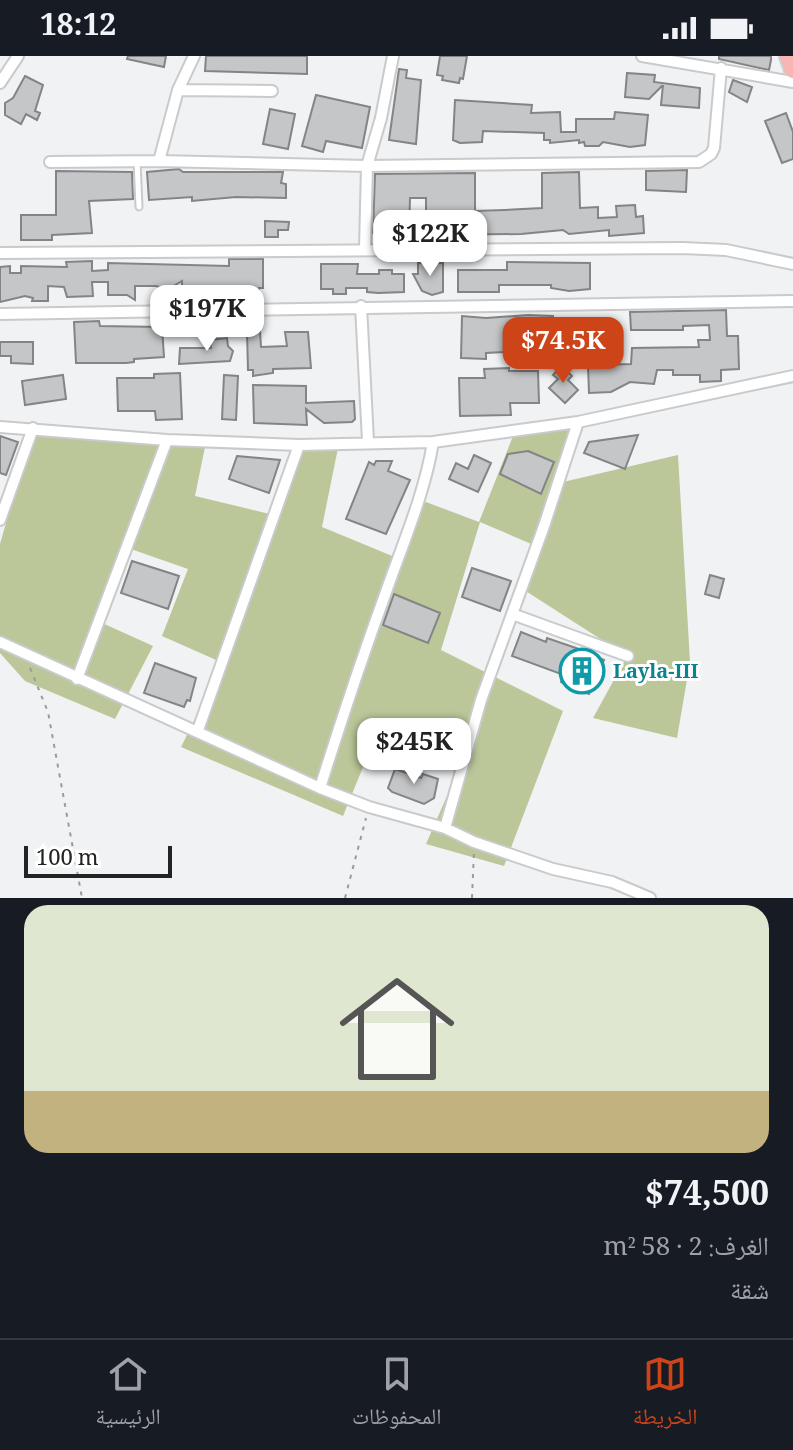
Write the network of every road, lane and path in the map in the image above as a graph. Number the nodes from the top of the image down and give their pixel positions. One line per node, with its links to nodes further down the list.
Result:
1 (18, 56): 7 (street)
2 (194, 56): 8 (street)
3 (393, 56): 13 (street)
4 (642, 56): 5 (street)
5 (721, 68): 6 (street); 13 (street)
6 (792, 68)
7 (0, 83)
8 (178, 90): 9 (street); 11 (street)
9 (272, 91)
10 (137, 161): 11 (street); 12 (street); 14 (lane)
11 (159, 161): 13 (street)
12 (50, 162)
13 (367, 166): 15 (street)
14 (139, 207)
15 (365, 249): 16 (street); 17 (street)
16 (0, 253)
17 (793, 264)
18 (793, 301): 19 (street)
19 (361, 306): 20 (street); 26 (street)
20 (0, 314)
21 (793, 376): 22 (street)
22 (578, 422): 27 (street); 30 (street)
23 (0, 427): 24 (street)
24 (33, 428): 25 (street); 29 (street)
25 (167, 440): 28 (street); 35 (street)
26 (368, 441): 27 (street); 28 (street)
27 (433, 442): 37 (street)
28 (299, 445): 36 (street)
29 (0, 520)
30 (512, 614): 34 (street); 39 (street)
31 (0, 642): 32 (street)
32 (6, 651): 33 (street)
33 (25, 656): 35 (street); 41 (path)
34 (628, 656)
35 (77, 679): 36 (street)
36 (198, 730): 37 (street)
37 (320, 788): 38 (street)
38 (369, 807): 39 (street); 42 (path)
39 (445, 828): 40 (street)
40 (474, 842): 43 (path); 44 (street)
41 (82, 898)
42 (345, 898)
43 (472, 898)
44 (650, 898)

